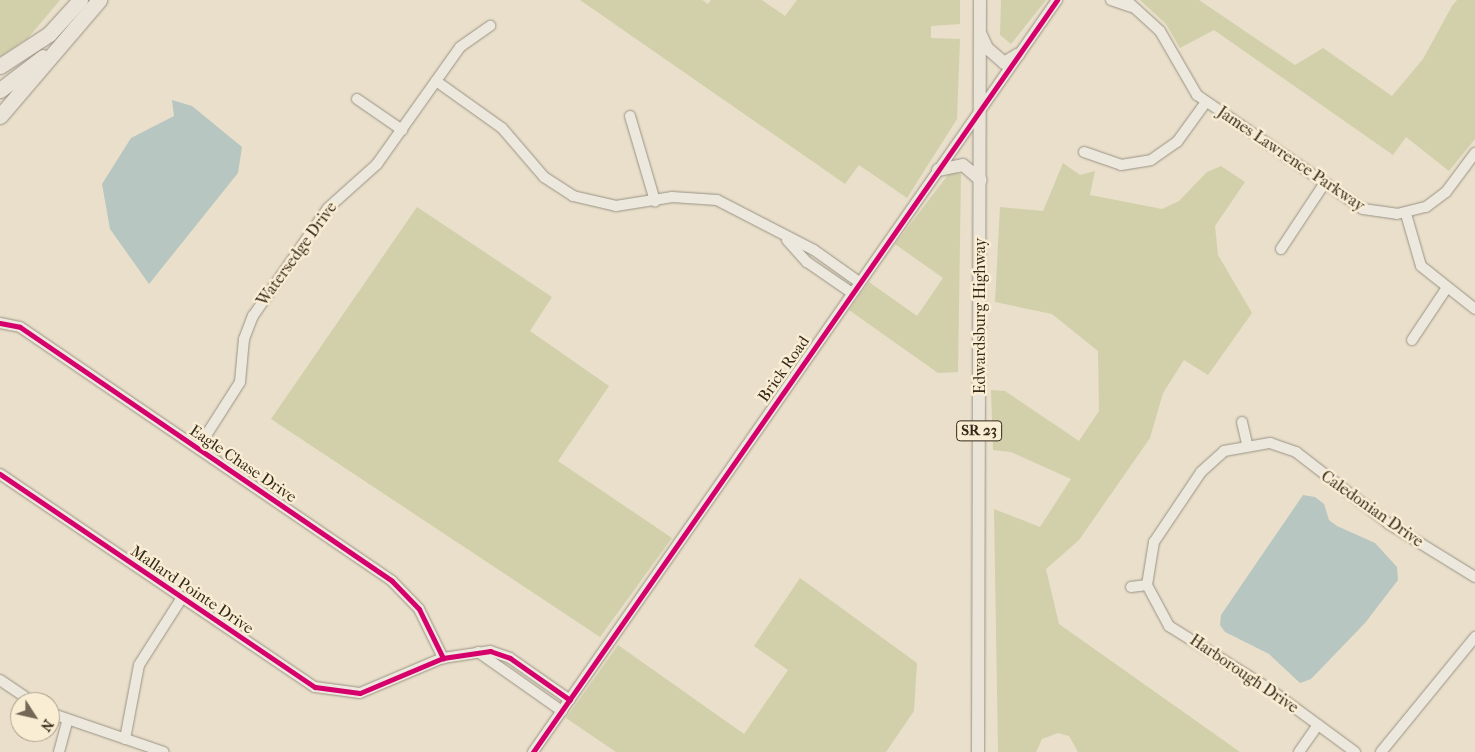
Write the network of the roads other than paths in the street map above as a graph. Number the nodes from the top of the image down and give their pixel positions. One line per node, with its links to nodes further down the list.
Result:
1 (80, 0): 9 (highway)
2 (99, 0): 10 (highway)
3 (980, 0): 8 (main road, Edwardsburg Highway / SR 23)
4 (1057, 0): 11 (street, Brick Road)
5 (1111, 0): 6 (street, James Lawrence Parkway)
6 (1128, 3): 17 (street, James Lawrence Parkway)
7 (490, 26): 14 (street, Watersedge Drive)
8 (980, 31): 11 (main road); 18 (main road, Edwardsburg Highway / SR 23)
9 (49, 34): 12 (highway); 13 (highway)
10 (68, 36): 15 (highway); 19 (highway)
11 (1019, 54): 18 (street, Brick Road)
12 (0, 66)
13 (0, 78)
14 (436, 81): 21 (street, Watersedge Drive); 27 (street)
15 (0, 90)
16 (358, 99): 21 (street)
17 (1206, 102): 22 (street); 26 (street, James Lawrence Parkway)
18 (980, 110): 24 (street, Brick Road); 25 (main road, Edwardsburg Highway / SR 23)
19 (0, 116)
20 (630, 116): 27 (street)
21 (402, 130): 39 (street, Watersedge Drive)
22 (1084, 152)
23 (1475, 153): 28 (street)
24 (938, 170): 25 (main road); 31 (street, Brick Road)
25 (981, 180): 59 (main road, Edwardsburg Highway / SR 23)
26 (1324, 184): 28 (street, James Lawrence Parkway); 30 (street)
27 (655, 201): 29 (street)
28 (1406, 214): 32 (street)
29 (784, 238): 31 (street); 33 (street)
30 (1280, 249)
31 (859, 282): 33 (street, Brick Road)
32 (1446, 289): 34 (street); 36 (street)
33 (852, 294): 50 (street, Brick Road)
34 (1475, 309)
35 (0, 320): 39 (street, Eagle Chase Drive)
36 (1412, 340)
37 (1242, 422): 38 (street)
38 (1247, 444): 41 (street, Caledonian Drive); 43 (street)
39 (198, 448): 47 (street, Eagle Chase Drive)
40 (0, 474): 44 (street, Mallard Pointe Drive)
41 (1475, 577)
42 (1131, 586): 43 (street)
43 (1148, 586): 54 (street, Harborough Drive)
44 (181, 599): 47 (street, Mallard Pointe Drive); 55 (street)
45 (1475, 637): 62 (street)
46 (478, 652): 47 (street, Mallard Pointe Drive); 50 (street, Mallard Pointe Drive); 51 (street)
47 (443, 658)
48 (0, 680): 49 (street)
49 (18, 692)
50 (570, 700): 51 (street, Brick Road)
51 (562, 711): 58 (street, Brick Road)
52 (60, 719): 53 (street)
53 (66, 722): 55 (street); 56 (street)
54 (1318, 725): 60 (street); 61 (street, Harborough Drive)
55 (125, 739): 57 (street)
56 (59, 752)
57 (164, 752)
58 (533, 752)
59 (978, 752)
60 (1299, 752)
61 (1355, 752)
62 (1381, 752)

